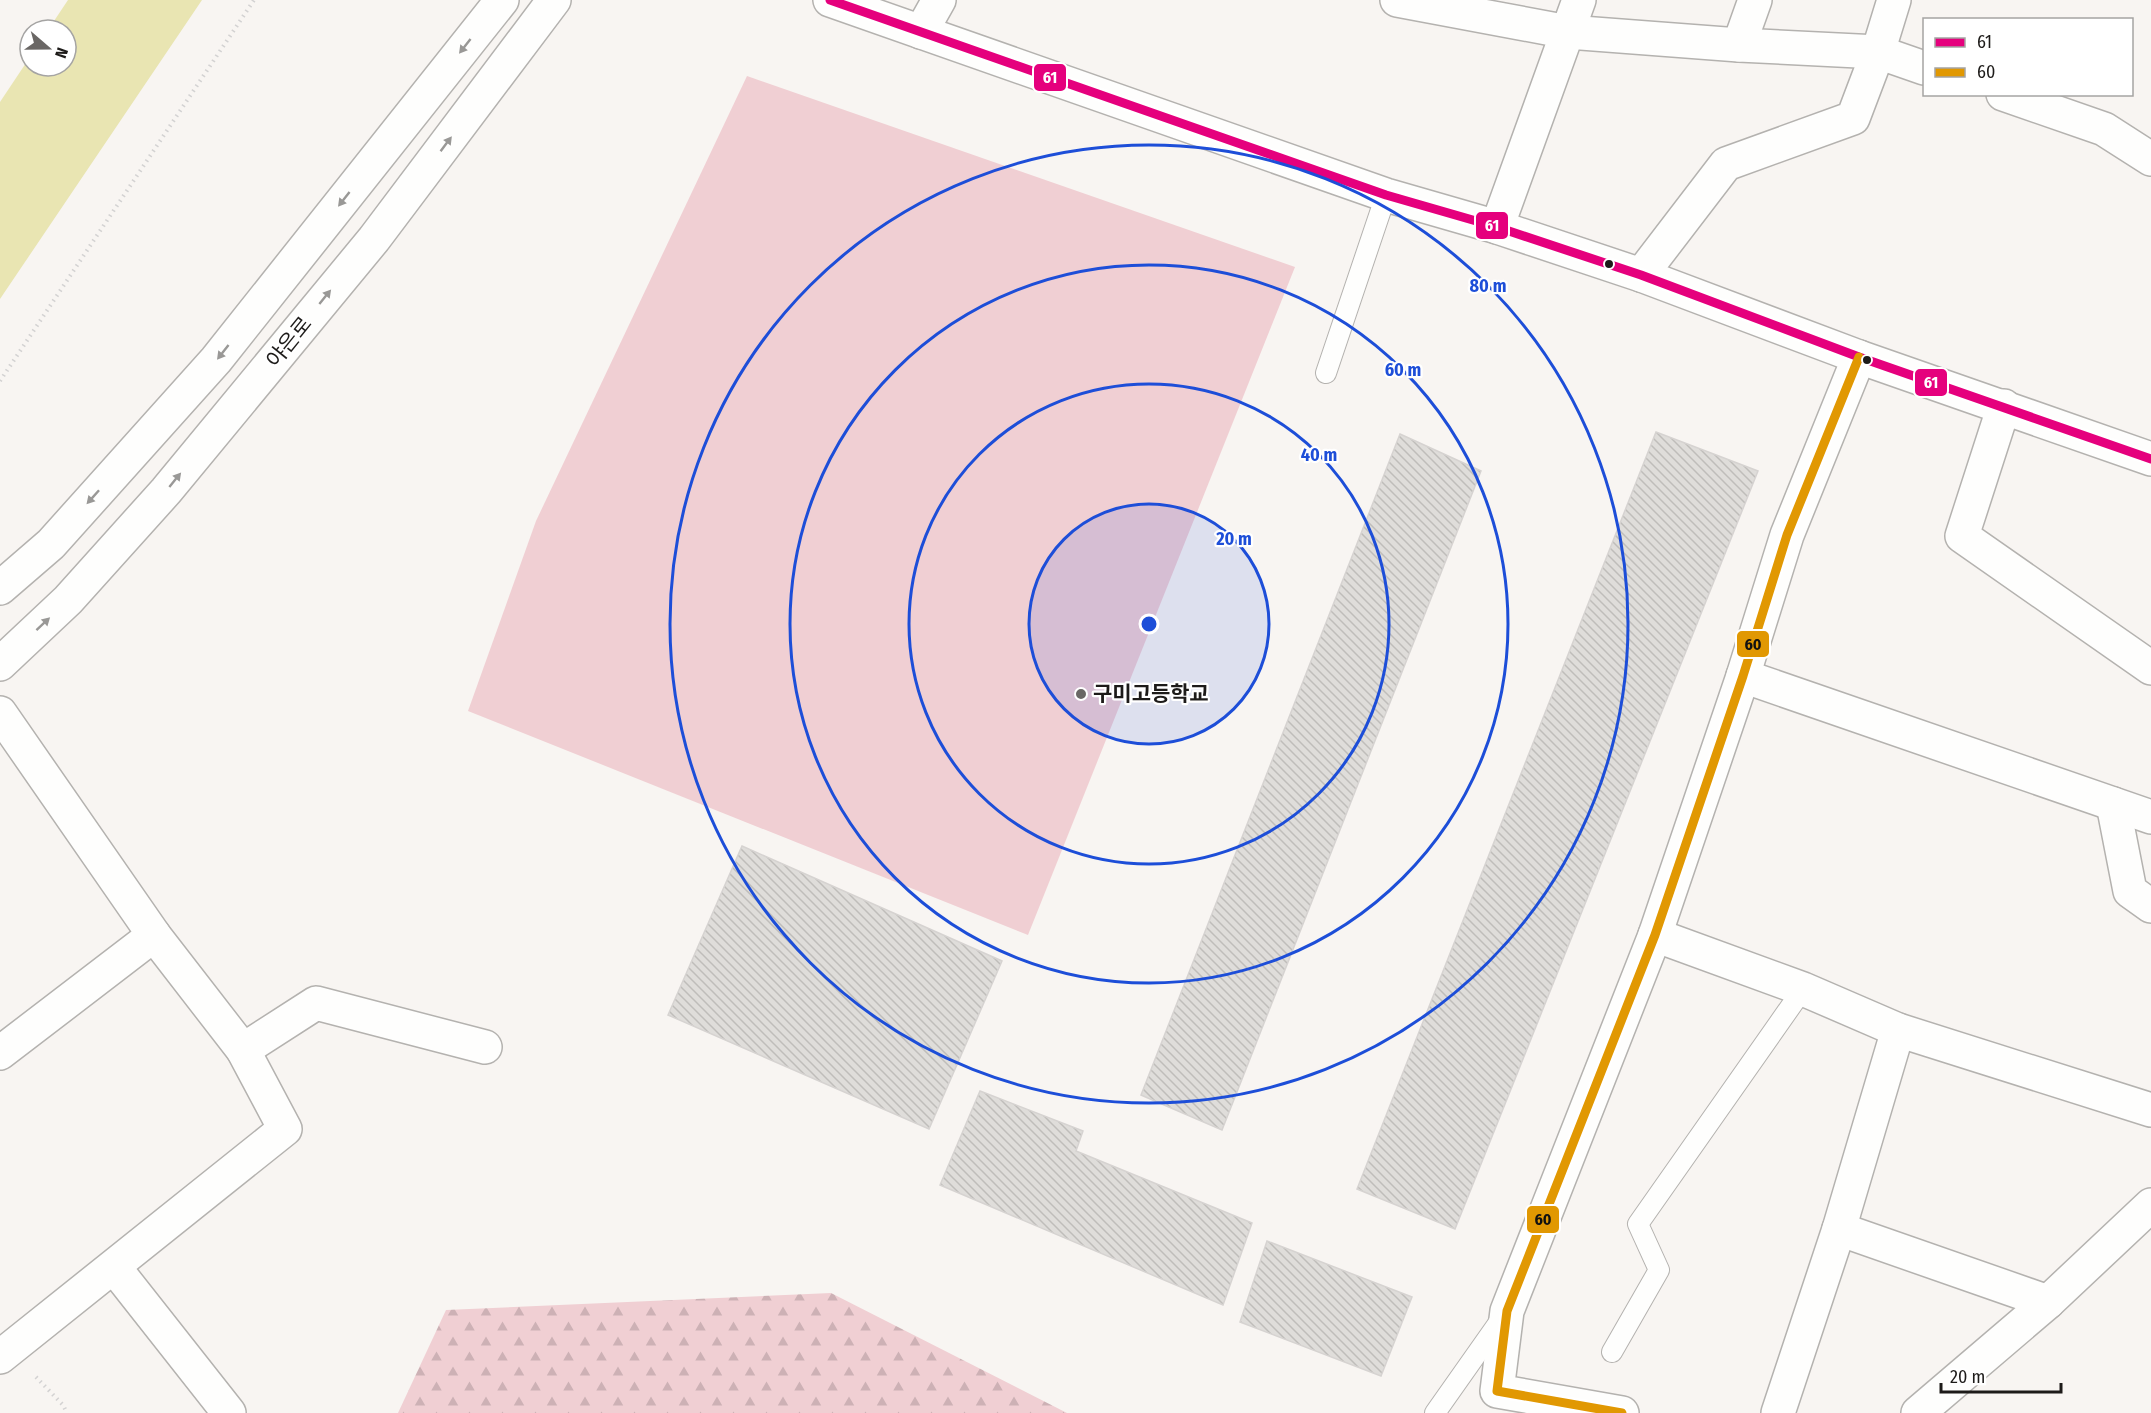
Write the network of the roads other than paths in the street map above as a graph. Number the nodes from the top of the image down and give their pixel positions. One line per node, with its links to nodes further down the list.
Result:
1 (502, 0): 23 (street, one-way to 23)
2 (554, 0): 24 (street, 야은로, one-way to 2)
3 (830, 0): 9 (street)
4 (939, 0): 9 (street)
5 (1397, 0): 10 (street)
6 (1579, 0): 10 (street)
7 (1755, 0): 11 (street)
8 (1894, 0): 12 (street)
9 (921, 32): 16 (street)
10 (1568, 32): 11 (street); 17 (street)
11 (1738, 45): 12 (street)
12 (1878, 52): 13 (street); 18 (street)
13 (1923, 68)
14 (2009, 96): 15 (street)
15 (2151, 159)
16 (1386, 195): 17 (street); 20 (lane)
17 (1497, 227): 18 (street)
18 (1641, 275): 19 (street)
19 (1859, 357): 21 (street); 26 (street)
20 (1326, 373)
21 (2004, 406): 22 (street); 25 (street)
22 (2151, 459)
23 (0, 588)
24 (0, 664)
25 (2151, 668)
26 (1743, 676): 28 (street); 32 (street)
27 (0, 713): 31 (street)
28 (2113, 804): 29 (street); 30 (street)
29 (2151, 817)
30 (2151, 906)
31 (154, 935): 36 (street); 37 (street)
32 (1655, 935): 33 (street); 43 (street)
33 (1803, 989): 34 (street); 44 (lane)
34 (1898, 1029): 38 (street); 40 (street)
35 (485, 1047): 36 (street)
36 (243, 1050): 41 (street)
37 (0, 1053)
38 (2151, 1110)
39 (2151, 1205): 42 (street)
40 (1839, 1229): 42 (street); 49 (street)
41 (114, 1267): 45 (street); 46 (street)
42 (2048, 1302): 50 (street)
43 (1508, 1311): 47 (lane); 48 (street)
44 (1612, 1352)
45 (5, 1354)
46 (229, 1413)
47 (1436, 1413)
48 (1622, 1413)
49 (1778, 1413)
50 (1918, 1413)

